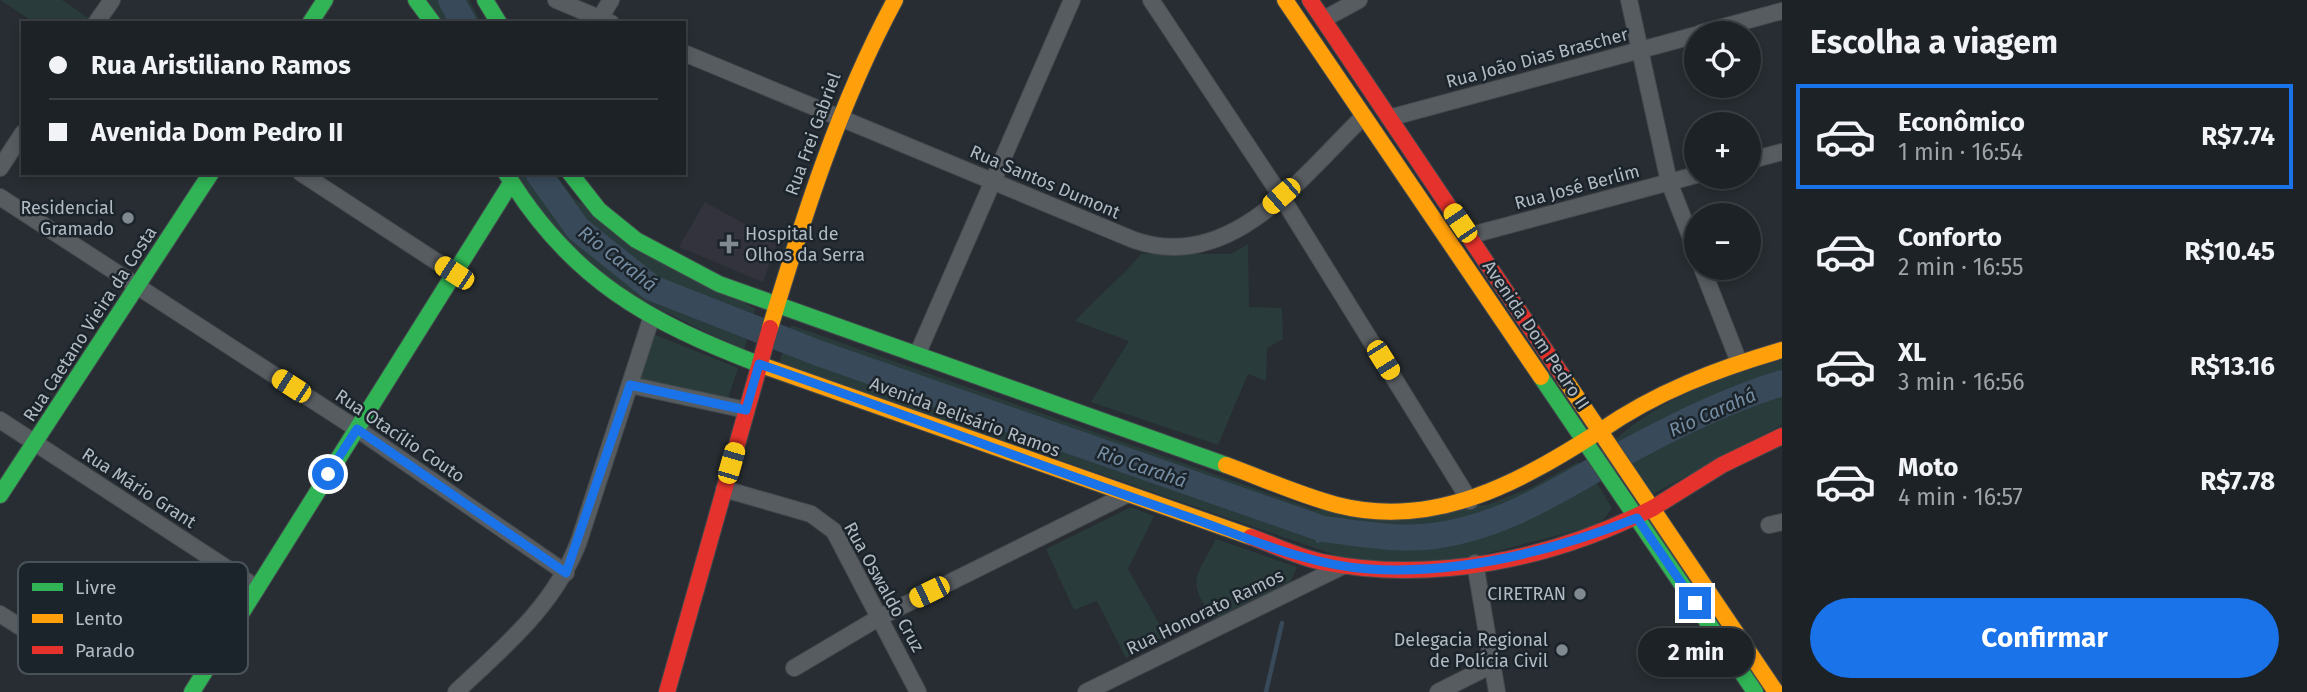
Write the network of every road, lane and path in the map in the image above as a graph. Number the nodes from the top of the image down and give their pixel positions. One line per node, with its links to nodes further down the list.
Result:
1 (112, 0): 16 (street)
2 (325, 0): 17 (main road)
3 (416, 0): 18 (main road)
4 (485, 0): 19 (main road)
5 (556, 0): 20 (street)
6 (611, 0): 20 (street)
7 (894, 0): 26 (main road, Rua Frei Gabriel)
8 (1072, 0): 37 (street)
9 (1151, 0): 39 (street)
10 (1285, 0): 25 (main road, Avenida Dom Pedro II)
11 (1310, 0): 15 (main road, Avenida Dom Pedro II)
12 (1359, 0): 15 (street)
13 (1629, 0): 23 (street)
14 (1782, 11): 21 (street)
15 (1324, 19): 27 (main road, Avenida Dom Pedro II)
16 (97, 21)
17 (311, 21)
18 (432, 21)
19 (498, 21)
20 (603, 21)
21 (1745, 21)
22 (1684, 38): 23 (street, Rua João Dias Brascher)
23 (1640, 50): 27 (street, Rua João Dias Brascher); 38 (street)
24 (686, 54): 26 (street, Rua Santos Dumont)
25 (1364, 116): 39 (street, Rua Santos Dumont); 59 (main road, Avenida Dom Pedro II)
26 (838, 117): 37 (street, Rua Santos Dumont); 46 (main road, Rua Frei Gabriel)
27 (1389, 118): 42 (main road, Avenida Dom Pedro II)
28 (21, 136): 31 (street)
29 (1782, 152): 30 (street)
30 (1761, 158)
31 (0, 168)
32 (210, 175): 45 (main road, Rua Caetano Vieira da Costa)
33 (304, 175): 43 (street)
34 (572, 175): 46 (main road)
35 (508, 178): 43 (main road); 47 (main road, Avenida Belisário Ramos)
36 (1684, 178): 38 (street, Rua José Berlim)
37 (993, 181): 39 (street, Rua Santos Dumont); 49 (street)
38 (1669, 182): 41 (street); 42 (street, Rua José Berlim)
39 (1281, 196): 63 (street)
40 (0, 197): 45 (street, Rua Otacílio Couto)
41 (1684, 220)
42 (1468, 236): 56 (main road, Avenida Dom Pedro II)
43 (454, 273): 55 (main road)
44 (1707, 280): 51 (street)
45 (137, 286): 55 (street, Rua Otacílio Couto); 58 (main road, Rua Caetano Vieira da Costa)
46 (775, 311): 49 (main road); 50 (main road, Rua Frei Gabriel)
47 (651, 318): 50 (main road, Avenida Belisário Ramos); 52 (street)
48 (1782, 350): 51 (main road)
49 (917, 355): 63 (main road)
50 (761, 358): 53 (main road, Rua Frei Gabriel); 62 (main road, Avenida Belisário Ramos)
51 (1739, 362): 56 (main road)
52 (630, 385): 53 (street); 69 (street)
53 (746, 410): 60 (main road, Rua Frei Gabriel)
54 (0, 420): 58 (street, Rua Mário Grant)
55 (357, 429): 69 (street, Rua Otacílio Couto); 71 (main road)
56 (1603, 435): 59 (main road); 64 (main road, Avenida Dom Pedro II)
57 (1782, 436): 64 (main road, Avenida Belisário Ramos)
58 (34, 443): 61 (main road, Rua Caetano Vieira da Costa); 66 (street, Rua Mário Grant)
59 (1588, 445): 63 (main road); 65 (main road, Avenida Dom Pedro II)
60 (724, 489): 74 (street, Rua Oswaldo Cruz); 81 (main road, Rua Frei Gabriel)
61 (0, 495)
62 (1126, 495): 68 (main road, Avenida Belisário Ramos); 74 (street)
63 (1470, 501)
64 (1653, 508): 65 (main road, Avenida Belisário Ramos); 87 (main road, Avenida Dom Pedro II)
65 (1637, 518): 67 (main road, Avenida Belisário Ramos); 86 (main road, Avenida Dom Pedro II)
66 (217, 562)
67 (1475, 563): 68 (main road, Avenida Belisário Ramos); 76 (street)
68 (1341, 567): 83 (street, Rua Honorato Ramos)
69 (566, 573): 80 (street)
70 (248, 582): 71 (street, Rua Mário Grant)
71 (257, 588): 72 (main road)
72 (248, 602)
73 (0, 614): 75 (street)
74 (880, 617): 77 (street); 82 (street, Rua Oswaldo Cruz)
75 (18, 626)
76 (1492, 665): 84 (street); 85 (street)
77 (794, 668)
78 (203, 674): 79 (main road)
79 (192, 692)
80 (457, 692)
81 (667, 692)
82 (918, 692)
83 (1086, 692)
84 (1438, 692)
85 (1497, 692)
86 (1755, 692)
87 (1776, 692)

